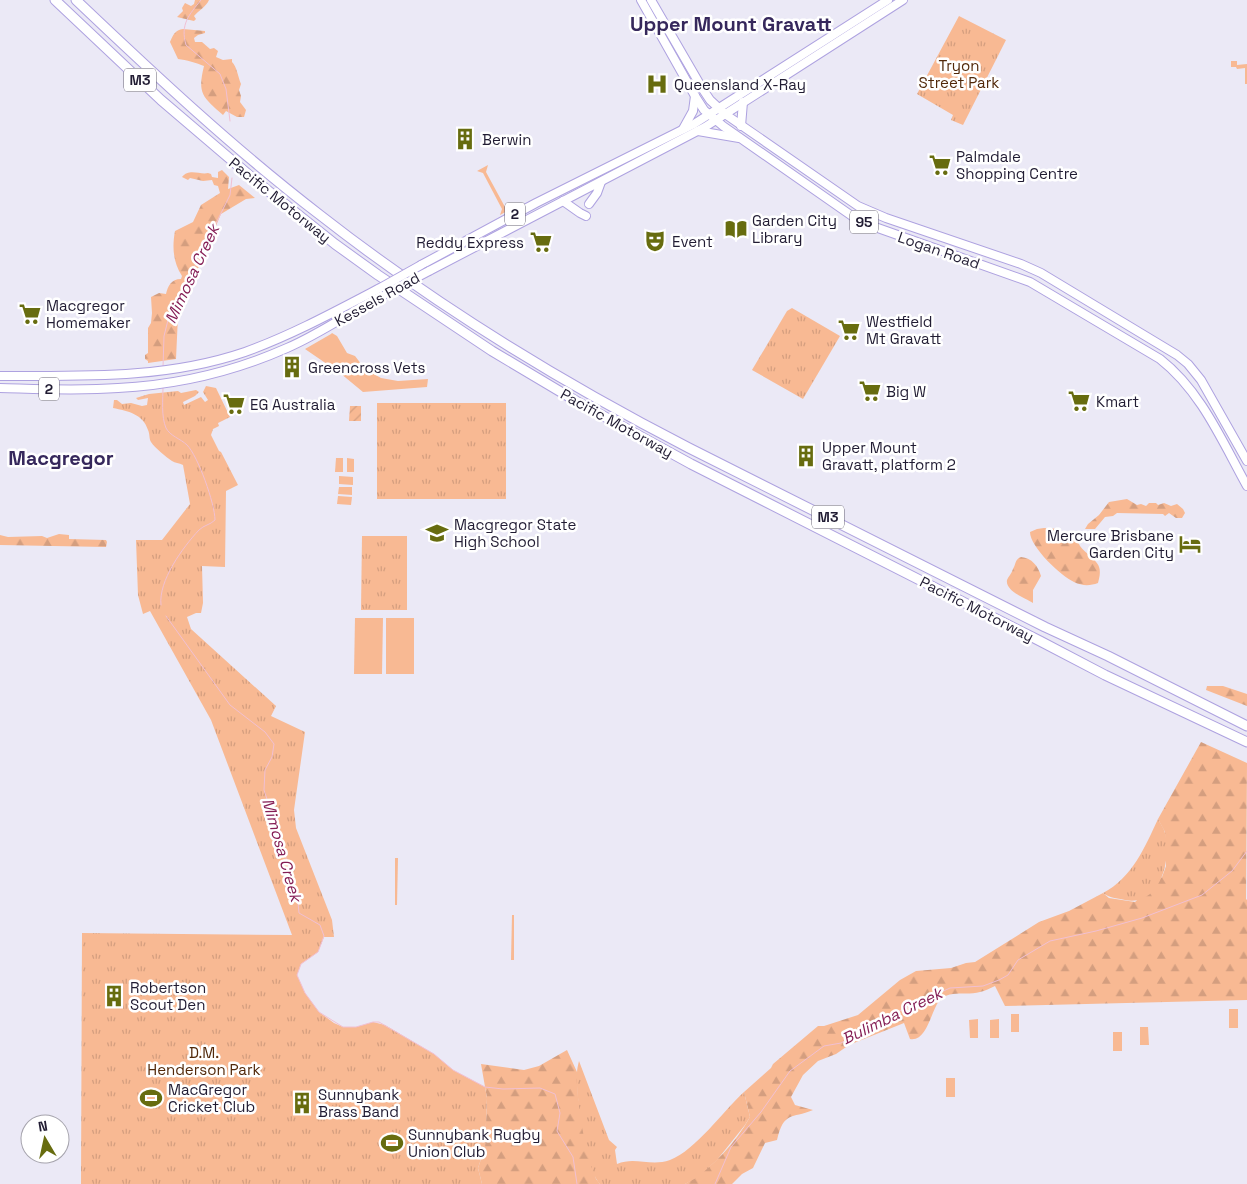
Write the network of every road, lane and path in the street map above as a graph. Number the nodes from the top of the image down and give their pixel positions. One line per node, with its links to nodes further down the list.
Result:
1 (55, 0): 32 (highway, Pacific Motorway / M3)
2 (76, 0): 31 (highway, Pacific Motorway / M3)
3 (642, 0): 7 (main road, Logan Road / 95)
4 (651, 0): 9 (main road, Logan Road / 95)
5 (888, 0): 9 (main road, 2)
6 (903, 0): 8 (main road, 2)
7 (695, 96): 10 (main road, Logan Road / 95); 14 (main road)
8 (744, 102): 11 (main road, 2); 13 (main road)
9 (718, 108): 10 (main road, 2); 11 (main road, Logan Road / 95)
10 (709, 114): 12 (main road, Logan Road / 95); 14 (main road, Kessels Road / 2)
11 (725, 114): 12 (main road, Kessels Road / 2); 13 (main road, Logan Road / 95)
12 (716, 120): 15 (main road, Kessels Road / 2); 16 (main road, Logan Road / 95)
13 (741, 126): 24 (main road, Logan Road / 95)
14 (683, 129): 21 (main road, Kessels Road / 2, bridge)
15 (698, 131): 16 (main road); 17 (main road, Kessels Road / 2)
16 (739, 138): 26 (main road, Logan Road / 95)
17 (601, 182): 18 (main road, Kessels Road / 2); 19 (main road)
18 (563, 201): 20 (main road); 22 (main road, Kessels Road / 2, bridge)
19 (589, 204)
20 (586, 216)
21 (269, 343): 22 (main road); 23 (main road, Kessels Road / 2)
22 (285, 349): 25 (main road, Kessels Road / 2)
23 (0, 376)
24 (1204, 385): 26 (main road); 27 (main road, Logan Road / 95)
25 (0, 388)
26 (1192, 391): 28 (main road, Logan Road / 95)
27 (1208, 393): 28 (main road); 29 (main road, Logan Road / 95)
28 (1198, 399): 30 (main road, Logan Road / 95)
29 (1247, 461)
30 (1247, 486)
31 (1247, 726)
32 (1246, 742)

